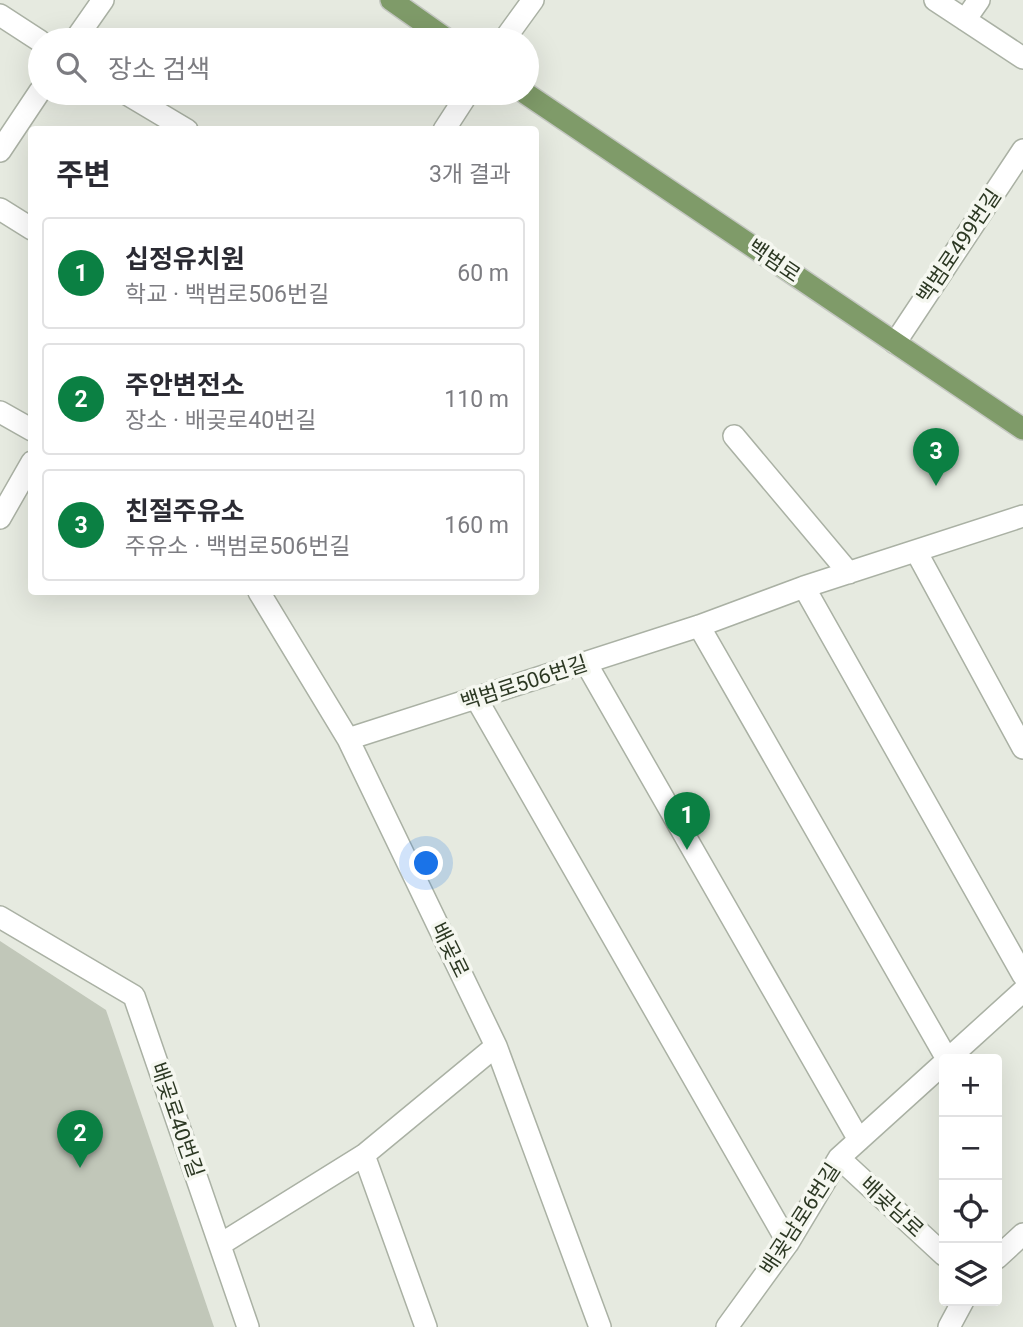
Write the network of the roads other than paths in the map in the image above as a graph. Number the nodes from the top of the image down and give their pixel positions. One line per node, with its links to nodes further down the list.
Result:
1 (103, 0): 8 (street)
2 (391, 0): 9 (main road)
3 (533, 0): 10 (street)
4 (935, 0): 7 (street)
5 (979, 0): 7 (street)
6 (0, 15): 11 (street)
7 (965, 20): 12 (street)
8 (83, 28)
9 (431, 28)
10 (513, 28)
11 (28, 33)
12 (1023, 58)
13 (539, 102): 23 (main road, 백범로)
14 (31, 105): 20 (street)
15 (145, 105): 17 (street)
16 (460, 105): 18 (street)
17 (180, 126)
18 (447, 126)
19 (1023, 150): 23 (street, 백범로499번길)
20 (0, 151)
21 (0, 209): 22 (street)
22 (28, 226)
23 (895, 343): 26 (main road, 백범로)
24 (0, 412): 25 (street)
25 (28, 428)
26 (1023, 429)
27 (734, 436): 32 (street)
28 (28, 469): 30 (street)
29 (1023, 516): 31 (street, 백범로506번길)
30 (0, 519)
31 (917, 553): 32 (street, 백범로506번길); 39 (street)
32 (849, 573): 33 (street, 백범로506번길)
33 (804, 587): 35 (street, 백범로506번길); 41 (street)
34 (261, 595): 38 (street, 배곶로)
35 (699, 626): 36 (street, 백범로506번길); 44 (street)
36 (586, 663): 37 (street, 백범로506번길); 47 (street)
37 (476, 698): 38 (street, 백범로506번길); 51 (street)
38 (348, 738): 43 (street, 배곶로)
39 (1023, 748)
40 (0, 917): 52 (street, 배곶로40번길)
41 (1023, 975)
42 (1023, 992): 45 (street, 배곶남로6번길)
43 (496, 1046): 48 (street); 58 (street, 배곶로)
44 (943, 1054)
45 (954, 1054)
46 (939, 1067): 47 (street, 배곶남로6번길)
47 (859, 1140): 49 (street, 배곶남로6번길)
48 (365, 1155): 52 (street); 57 (street)
49 (839, 1158): 51 (street, 배곶남로6번길); 53 (street, 배곶남로)
50 (1023, 1234): 54 (street)
51 (788, 1243): 59 (street, 배곶남로6번길)
52 (220, 1244): 56 (street, 배곶로40번길)
53 (939, 1250)
54 (1002, 1253)
55 (960, 1306): 60 (street)
56 (248, 1327)
57 (426, 1327)
58 (600, 1327)
59 (727, 1327)
60 (950, 1327)

